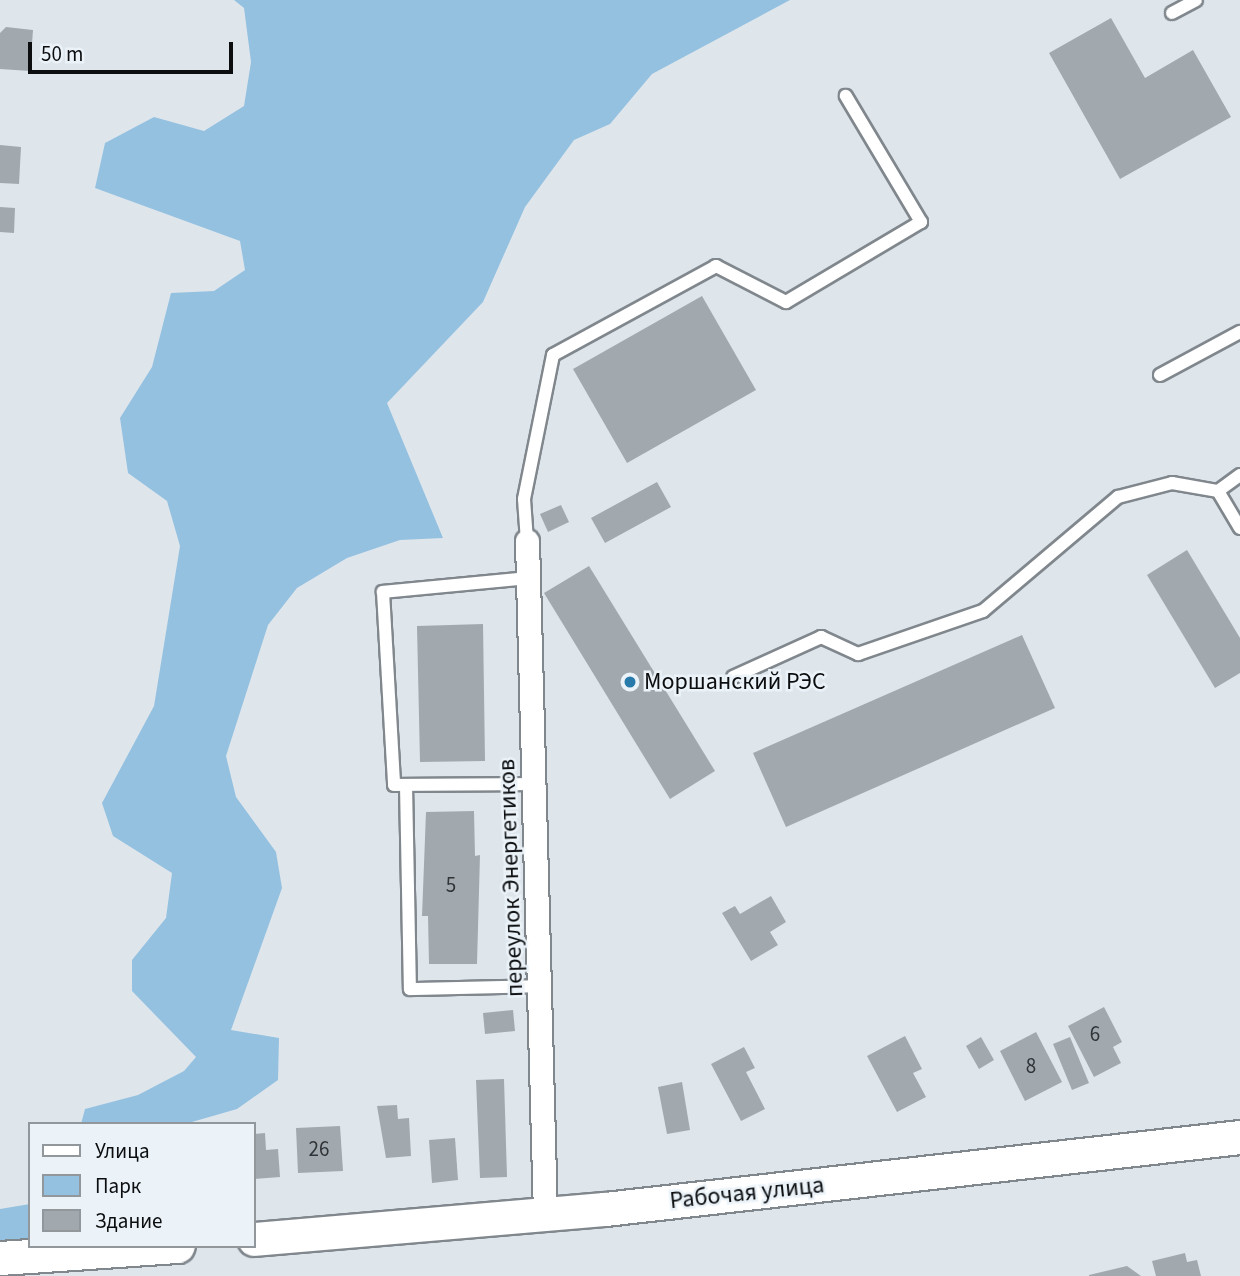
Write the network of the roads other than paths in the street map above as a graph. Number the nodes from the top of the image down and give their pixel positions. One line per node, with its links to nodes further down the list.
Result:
1 (1196, 0): 2 (lane)
2 (1172, 13)
3 (846, 96): 9 (lane)
4 (1240, 332): 5 (lane)
5 (1160, 375)
6 (1240, 475): 7 (lane)
7 (1218, 491): 8 (lane); 11 (lane)
8 (1240, 528)
9 (527, 541): 10 (street, переулок Энергетиков)
10 (528, 578): 12 (street, переулок Энергетиков); 13 (lane)
11 (733, 677)
12 (535, 784): 13 (lane); 14 (street, переулок Энергетиков)
13 (406, 785): 14 (lane)
14 (540, 986): 16 (street, переулок Энергетиков)
15 (1240, 1137): 16 (street, Рабочая улица)
16 (545, 1213): 17 (street, Рабочая улица)
17 (256, 1239)
18 (148, 1248): 19 (street)
19 (0, 1258)

